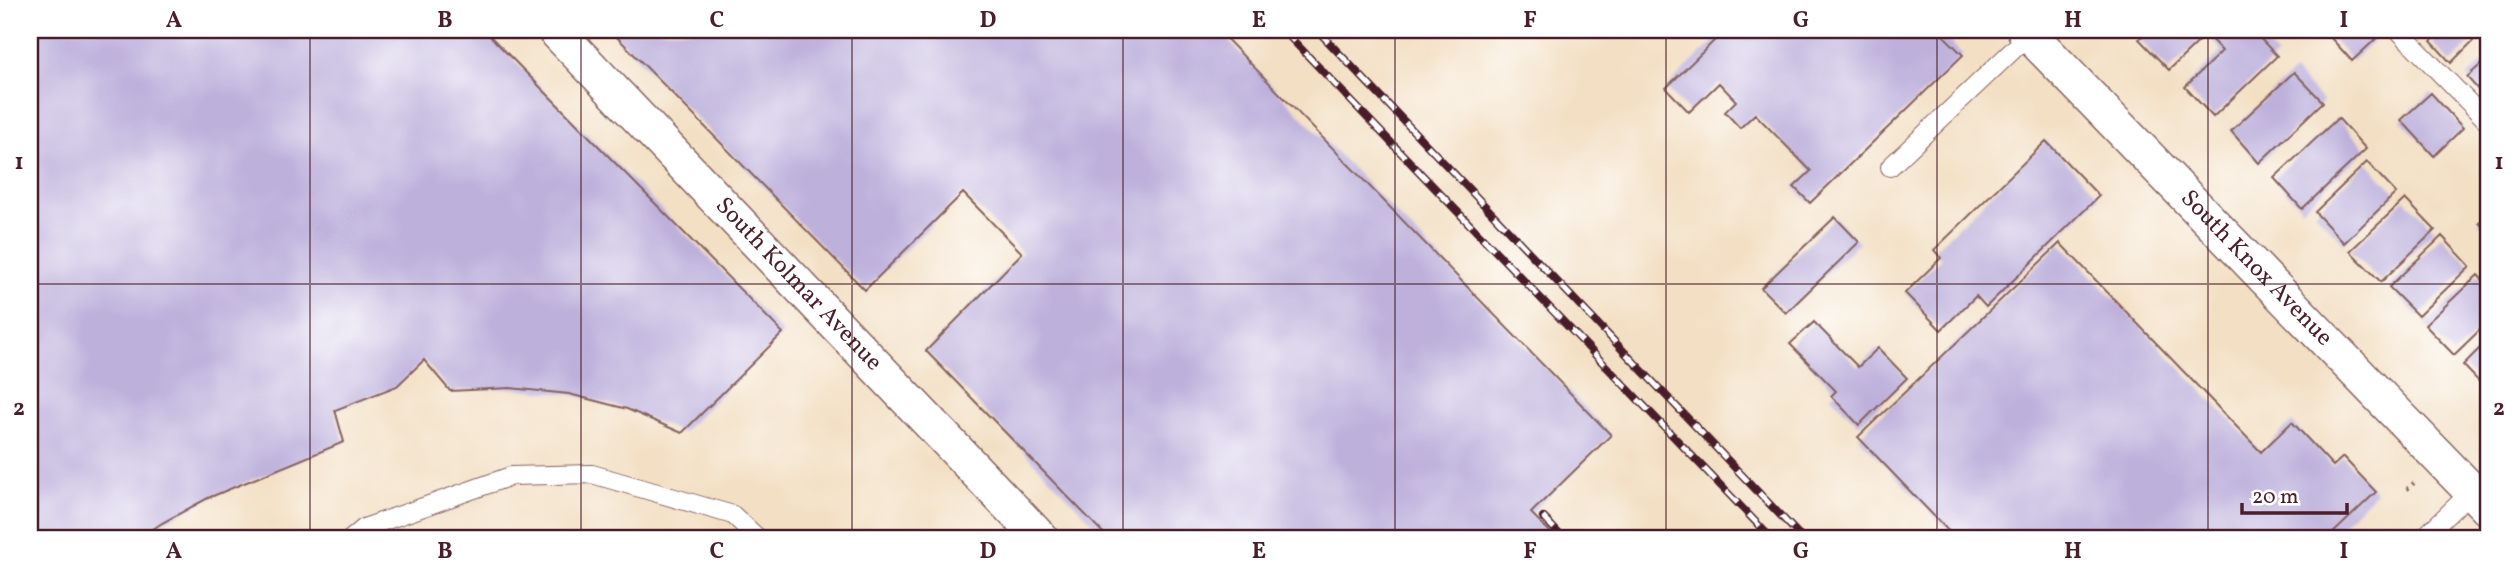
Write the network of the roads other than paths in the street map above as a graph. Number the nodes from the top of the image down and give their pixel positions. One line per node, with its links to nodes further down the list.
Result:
1 (555, 30): 9 (street, South Kolmar Avenue)
2 (2398, 30): 4 (lane)
3 (2028, 32): 5 (lane); 6 (street, South Knox Avenue)
4 (2488, 122)
5 (1890, 167)
6 (2483, 492): 10 (lane)
7 (351, 539): 8 (lane)
8 (758, 539)
9 (1041, 539)
10 (2422, 539)

